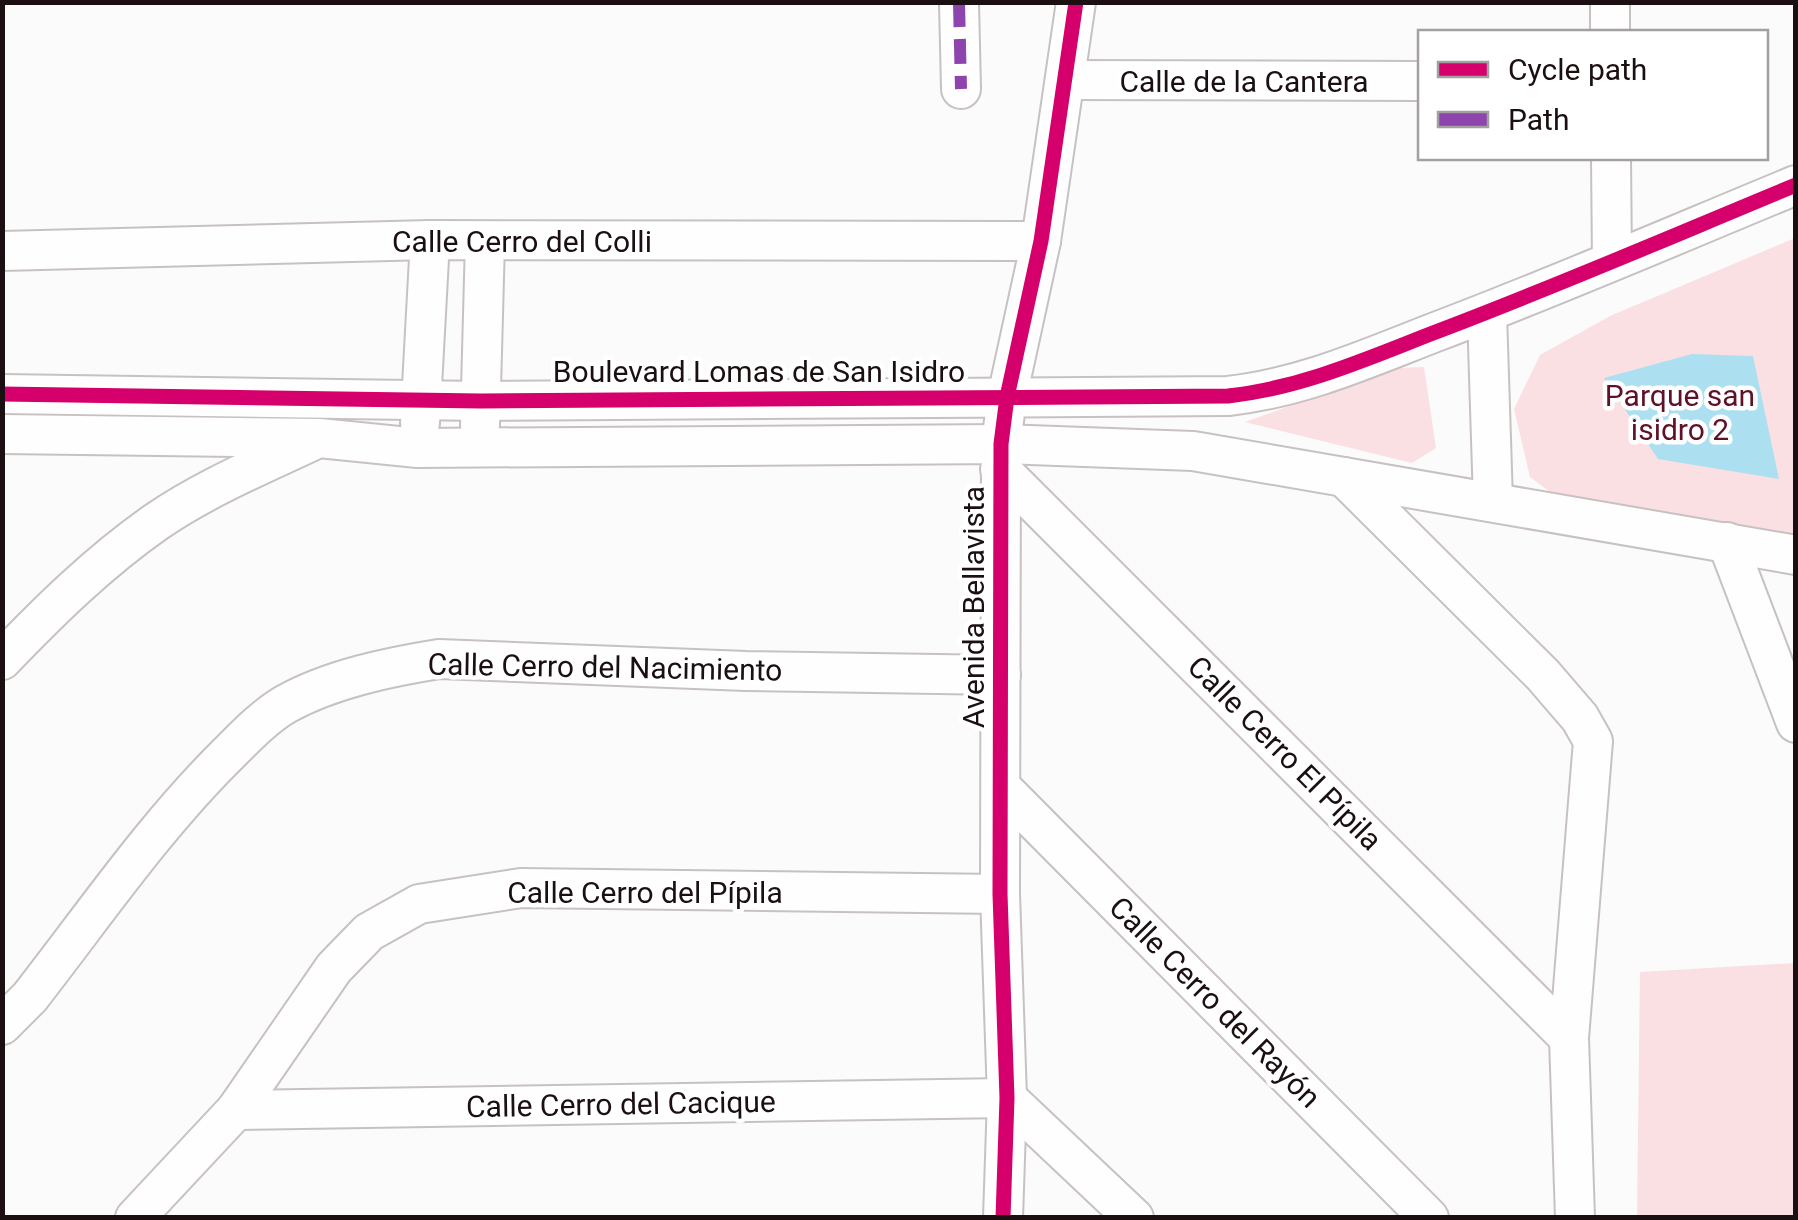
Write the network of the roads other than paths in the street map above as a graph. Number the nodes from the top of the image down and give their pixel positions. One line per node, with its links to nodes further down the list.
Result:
1 (959, 2): 7 (street)
2 (1076, 2): 5 (street, Avenida Bellavista)
3 (1610, 2): 4 (street)
4 (1610, 30)
5 (1066, 80): 6 (street, Calle de la Cantera); 12 (street, Avenida Bellavista)
6 (1418, 81)
7 (961, 89)
8 (1611, 160): 14 (street)
9 (1796, 185): 14 (street, Boulevard Lomas de San Isidro)
10 (430, 240): 11 (street, Calle Cerro del Colli); 13 (street, Calle Cerro del Colli); 18 (street)
11 (485, 240): 12 (street, Calle Cerro del Colli); 19 (street)
12 (1041, 241): 17 (street, Avenida Bellavista)
13 (2, 251)
14 (1612, 261): 15 (street, Boulevard Lomas de San Isidro)
15 (1487, 312): 17 (street, Boulevard Lomas de San Isidro); 26 (street)
16 (2, 394): 18 (street, Boulevard Lomas de San Isidro)
17 (1007, 397): 19 (street, Boulevard Lomas de San Isidro); 24 (street, Avenida Bellavista)
18 (421, 400): 19 (street, Boulevard Lomas de San Isidro); 22 (street)
19 (481, 401): 23 (street)
20 (2, 434): 21 (street)
21 (320, 438): 22 (street); 29 (street)
22 (418, 448): 23 (street)
23 (480, 449): 24 (street)
24 (1001, 457): 25 (street); 30 (street, Avenida Bellavista); 35 (street, Calle Cerro El Pípila)
25 (1344, 477): 26 (street); 35 (street)
26 (1493, 502): 27 (street)
27 (1728, 542): 28 (street); 31 (street)
28 (1796, 555)
29 (2, 660)
30 (1001, 675): 32 (street, Avenida Bellavista); 34 (street, Calle Cerro del Nacimiento)
31 (1796, 723)
32 (1001, 788): 33 (street, Avenida Bellavista); 41 (street, Calle Cerro del Rayón)
33 (1000, 894): 36 (street, Avenida Bellavista); 37 (street, Calle Cerro del Pípila)
34 (2, 1025)
35 (1569, 1038): 42 (street)
36 (1007, 1098): 37 (street, Calle Cerro del Cacique); 39 (street, Avenida Bellavista); 40 (street)
37 (236, 1110): 38 (street, Calle Cerro del Pípila)
38 (135, 1218)
39 (1003, 1218)
40 (1134, 1218)
41 (1429, 1218)
42 (1575, 1218)

